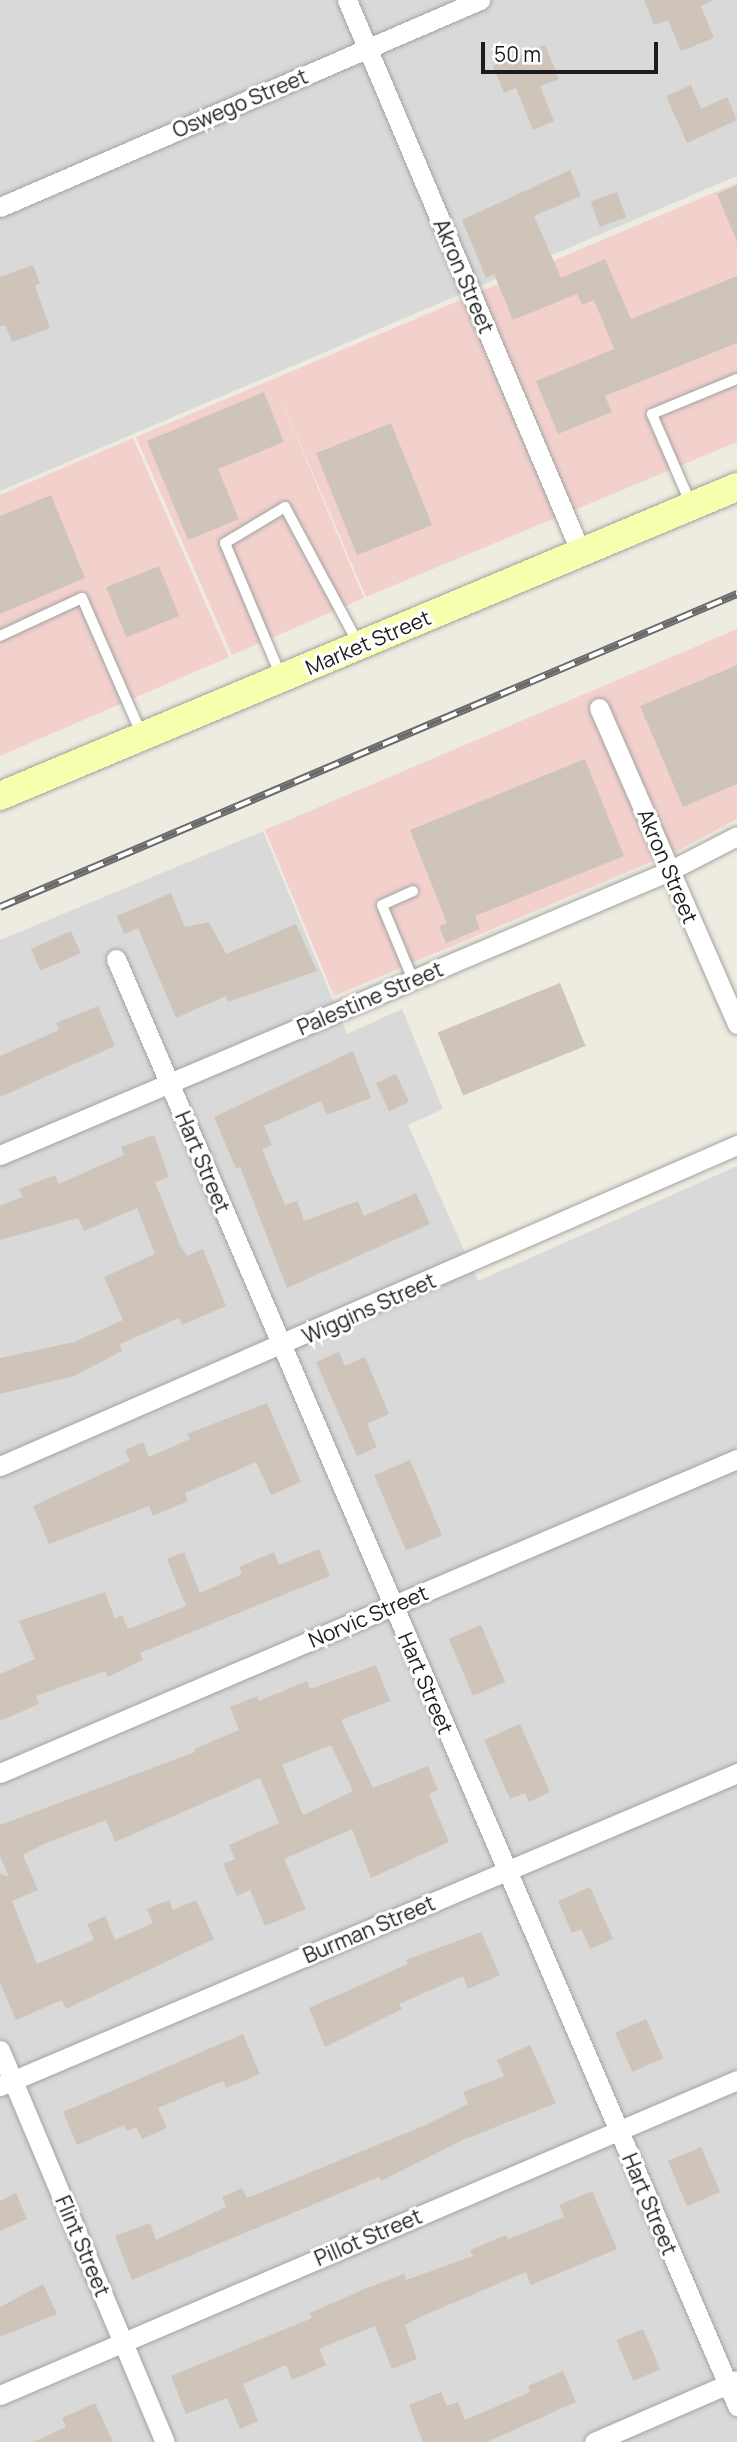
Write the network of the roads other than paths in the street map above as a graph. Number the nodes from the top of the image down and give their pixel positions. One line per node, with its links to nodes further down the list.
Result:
1 (347, 0): 3 (street, Akron Street)
2 (480, 0): 3 (street, Oswego Street)
3 (368, 48): 4 (street, Oswego Street); 8 (street, Akron Street)
4 (0, 207)
5 (737, 379): 7 (lane)
6 (737, 487): 7 (main road, Market Street)
7 (692, 506): 8 (main road, Market Street)
8 (581, 553): 10 (main road, Market Street)
9 (0, 636): 13 (lane)
10 (359, 645): 11 (main road, Market Street); 11 (lane)
11 (282, 678): 13 (main road, Market Street)
12 (599, 708): 16 (street, Akron Street)
13 (142, 737): 14 (main road, Market Street)
14 (0, 796)
15 (737, 836): 16 (street, Palestine Street)
16 (669, 871): 19 (street, Palestine Street); 20 (street, Akron Street)
17 (413, 891): 19 (lane)
18 (116, 959): 21 (street, Hart Street)
19 (413, 980): 21 (street, Palestine Street)
20 (737, 1024)
21 (169, 1084): 23 (street, Palestine Street); 24 (street, Hart Street)
22 (737, 1145): 24 (street, Wiggins Street)
23 (0, 1155)
24 (282, 1346): 26 (street, Wiggins Street); 27 (street, Hart Street)
25 (737, 1459): 27 (street, Norvic Street)
26 (0, 1466)
27 (393, 1605): 28 (street, Norvic Street); 30 (street, Hart Street)
28 (0, 1773)
29 (737, 1773): 30 (street, Burman Street)
30 (507, 1871): 33 (street, Burman Street); 34 (street, Hart Street)
31 (0, 2050): 33 (street, Flint Street)
32 (737, 2080): 34 (street, Pillot Street)
33 (6, 2083): 35 (street, Flint Street)
34 (619, 2131): 35 (street, Pillot Street); 36 (street, Hart Street)
35 (123, 2342): 37 (street, Pillot Street); 39 (street, Flint Street)
36 (732, 2382): 38 (street, Hart Street); 40 (street)
37 (0, 2395)
38 (737, 2406)
39 (165, 2442)
40 (594, 2442)

